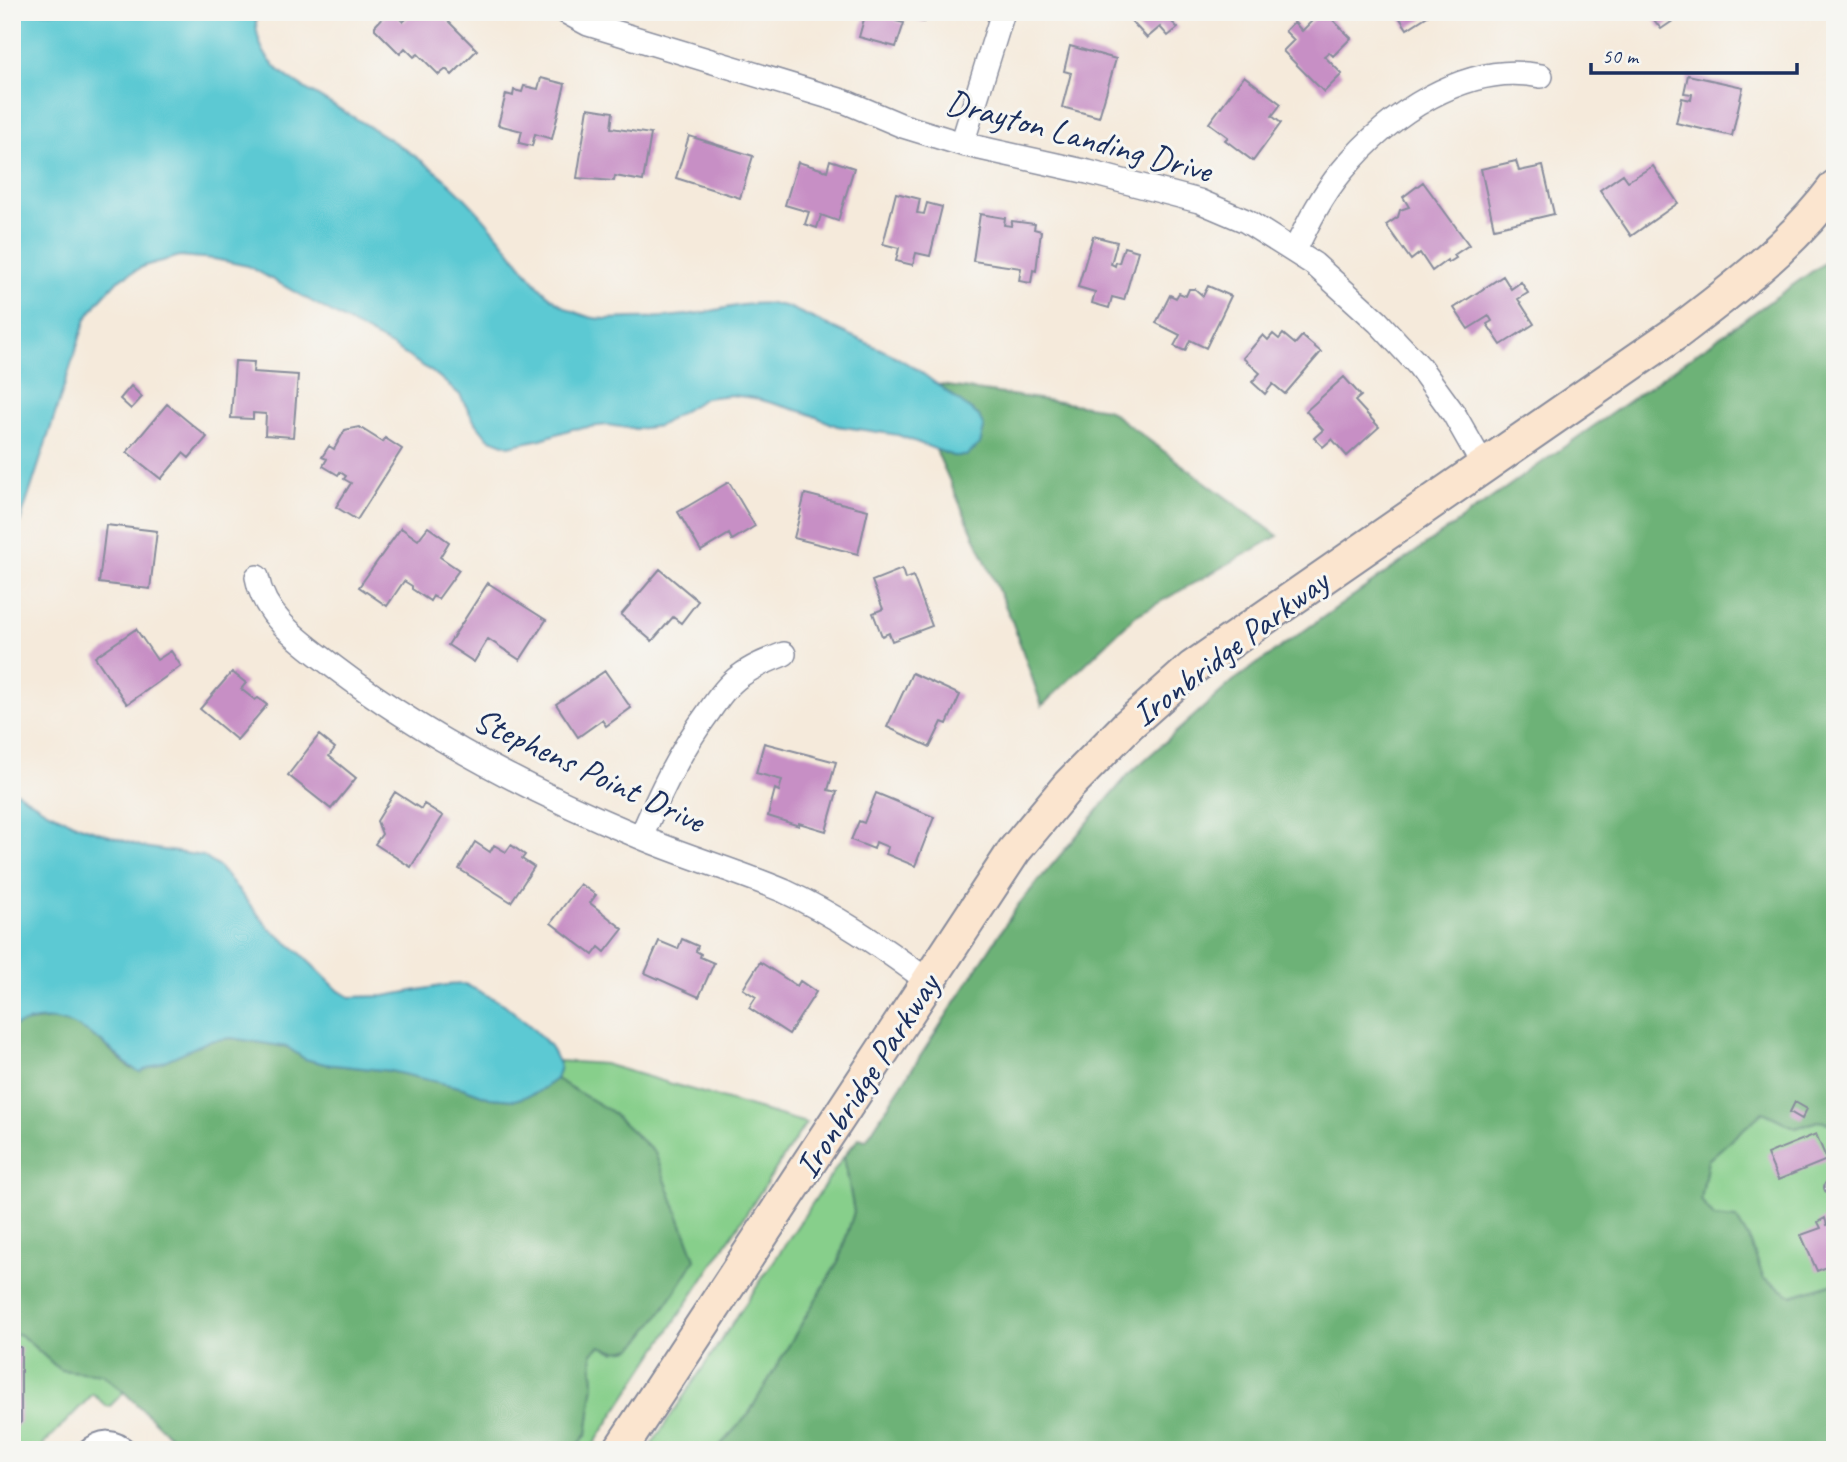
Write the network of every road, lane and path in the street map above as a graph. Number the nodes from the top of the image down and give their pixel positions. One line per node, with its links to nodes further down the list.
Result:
1 (566, 12): 4 (street, Drayton Landing Drive)
2 (1003, 12): 4 (street)
3 (1541, 76): 6 (street)
4 (962, 144): 6 (street, Drayton Landing Drive)
5 (1835, 187): 7 (street, Ironbridge Parkway)
6 (1295, 250): 7 (street, Drayton Landing Drive)
7 (1483, 465): 11 (street, Ironbridge Parkway)
8 (257, 576): 10 (street, Stephens Point Drive)
9 (784, 654): 10 (street)
10 (641, 837): 11 (street, Stephens Point Drive)
11 (928, 981): 14 (street, Ironbridge Parkway)
12 (83, 1450): 13 (lane)
13 (132, 1450)
14 (620, 1450)

